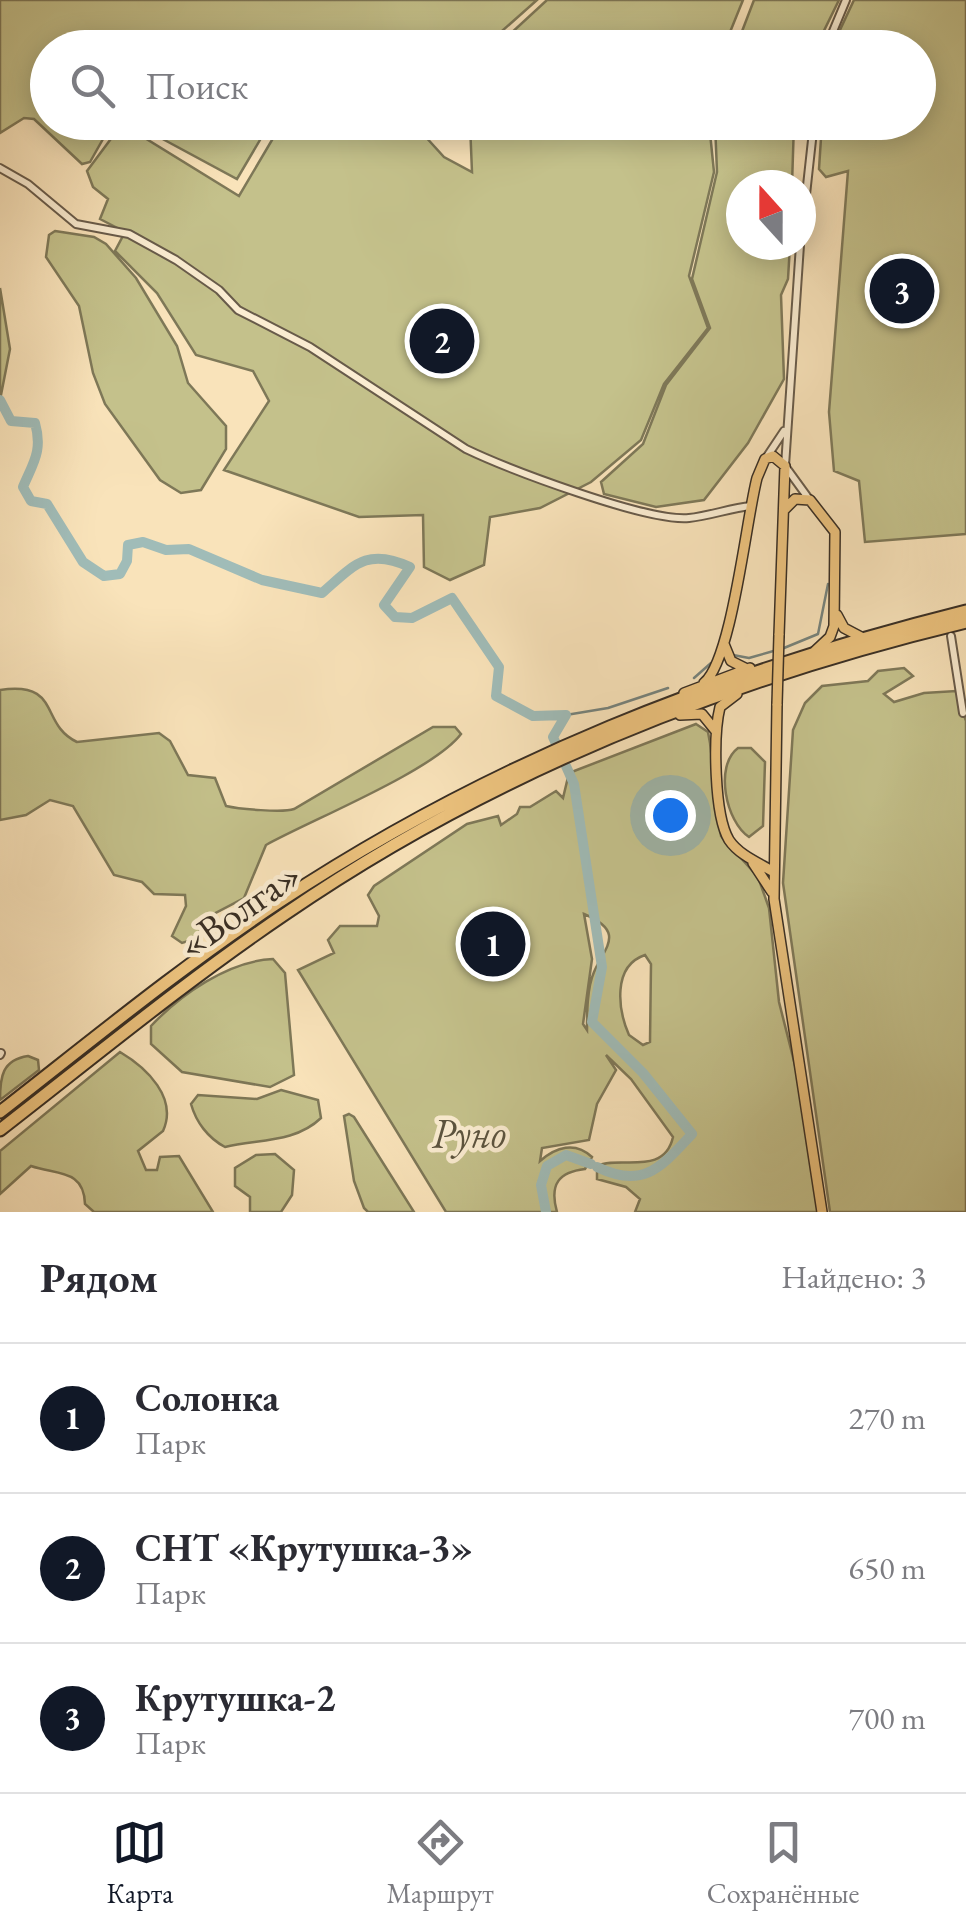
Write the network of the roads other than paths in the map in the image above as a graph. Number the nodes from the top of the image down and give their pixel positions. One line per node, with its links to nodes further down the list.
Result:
1 (846, 0): 2 (street)
2 (834, 30)
3 (812, 140): 5 (street)
4 (0, 168): 11 (street)
5 (809, 170)
6 (800, 260): 7 (street)
7 (786, 425): 8 (street); 9 (street)
8 (765, 459): 9 (main road); 11 (main road)
9 (785, 466): 10 (street); 12 (main road)
10 (810, 500): 12 (main road); 14 (main road)
11 (751, 506): 18 (main road)
12 (783, 512): 28 (main road, bridge)
13 (966, 611): 17 (highway)
14 (836, 612): 17 (main road); 19 (main road)
15 (966, 622): 20 (highway)
16 (951, 636): 23 (street)
17 (863, 638): 19 (highway)
18 (724, 642): 20 (main road); 21 (main road)
19 (812, 652): 20 (highway)
20 (757, 672): 21 (main road); 22 (highway); 24 (highway); 25 (main road)
21 (704, 684): 22 (main road)
22 (678, 698): 26 (highway)
23 (963, 712)
24 (654, 721): 25 (main road); 26 (highway)
25 (716, 733): 29 (main road)
26 (582, 743): 27 (highway)
27 (533, 766): 32 (highway, «Волга»); 33 (highway, «Волга»)
28 (774, 846): 29 (main road); 30 (main road)
29 (748, 857): 30 (main road); 31 (main road)
30 (774, 872): 31 (main road)
31 (774, 899): 34 (main road)
32 (0, 1112)
33 (0, 1130)
34 (822, 1212)

